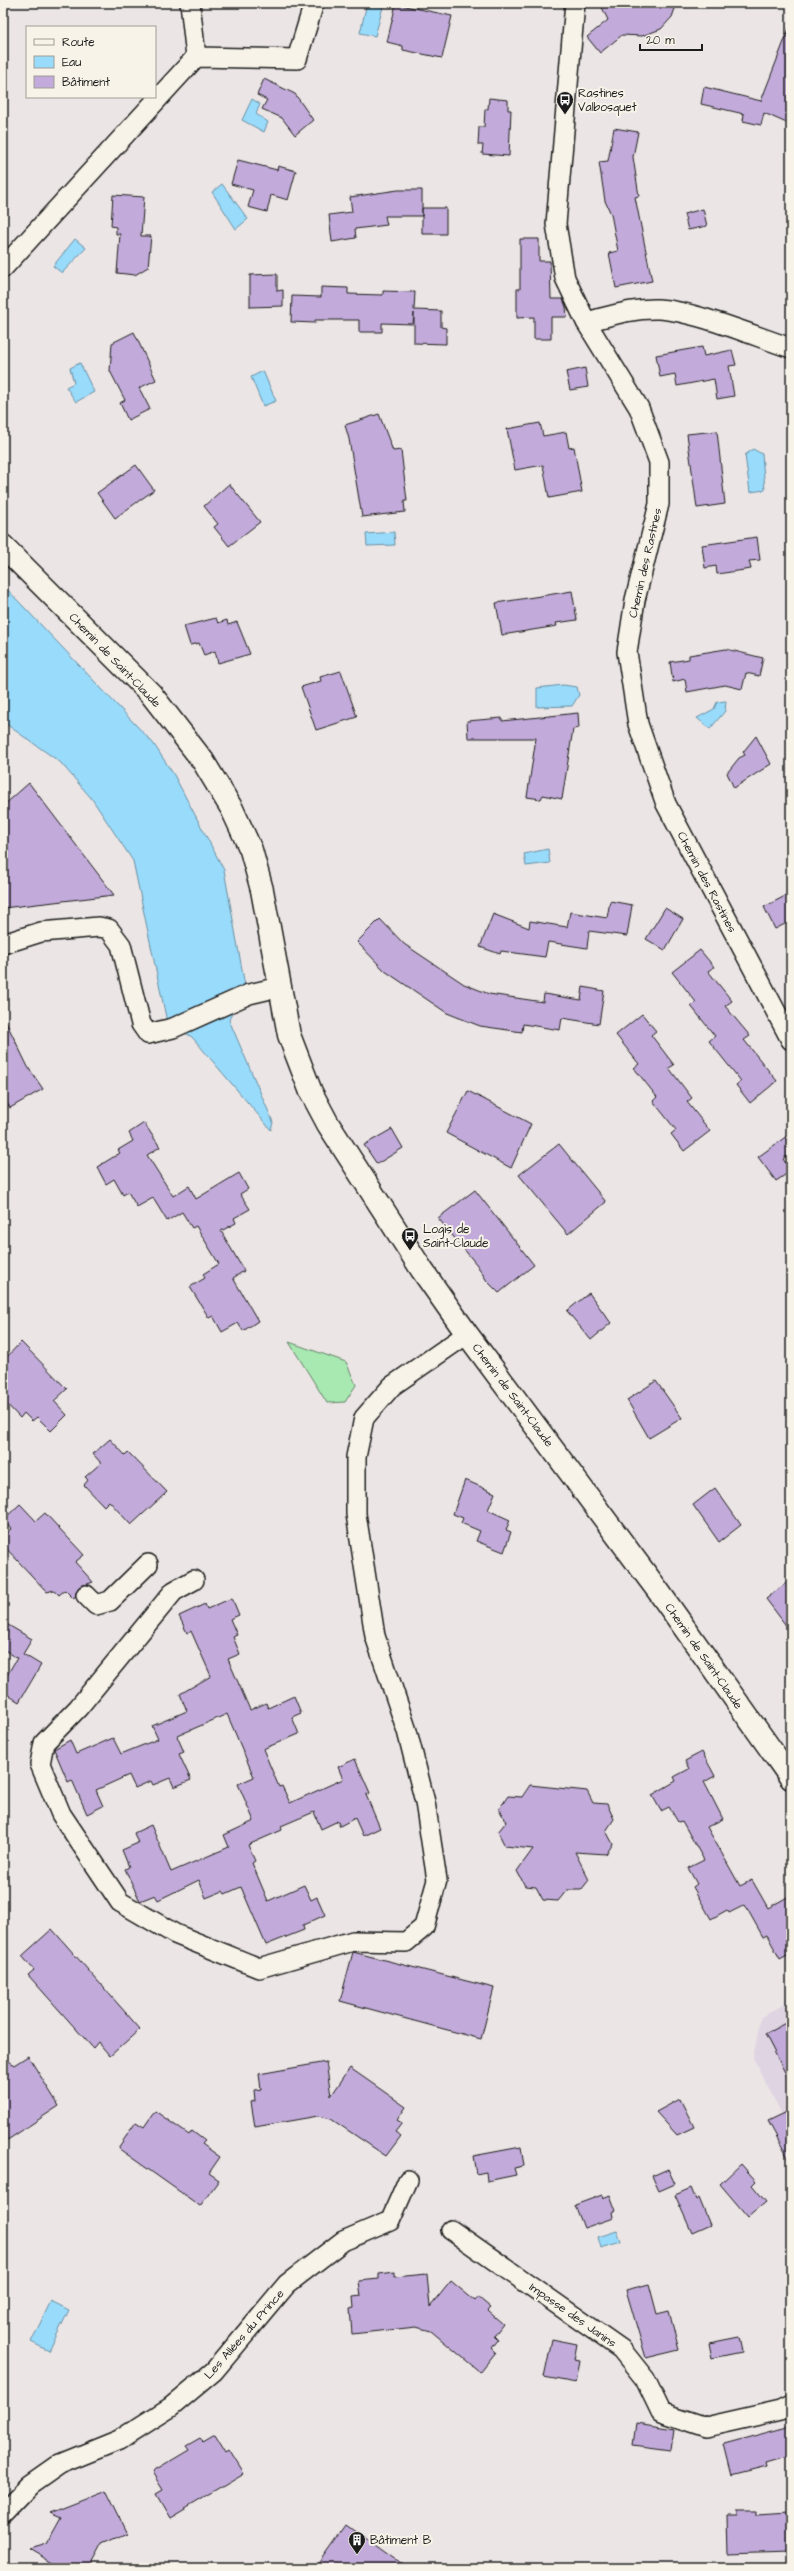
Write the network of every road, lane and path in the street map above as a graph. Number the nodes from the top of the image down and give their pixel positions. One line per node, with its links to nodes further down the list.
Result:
1 (190, 3): 4 (street)
2 (314, 3): 4 (street)
3 (575, 3): 6 (street, Chemin des Rastines)
4 (196, 57): 5 (street)
5 (3, 268)
6 (586, 322): 7 (street); 11 (street, Chemin des Rastines)
7 (791, 348)
8 (3, 546): 10 (street, Chemin de Saint-Claude)
9 (3, 944): 10 (street)
10 (279, 987): 12 (street, Chemin de Saint-Claude)
11 (791, 1040)
12 (467, 1334): 14 (street); 16 (street, Chemin de Saint-Claude)
13 (148, 1564): 15 (street)
14 (194, 1580)
15 (86, 1595)
16 (791, 1778)
17 (408, 2180): 20 (street, Les Allées du Prince)
18 (451, 2230): 19 (street, Impasse des Janins)
19 (791, 2405)
20 (3, 2512)

